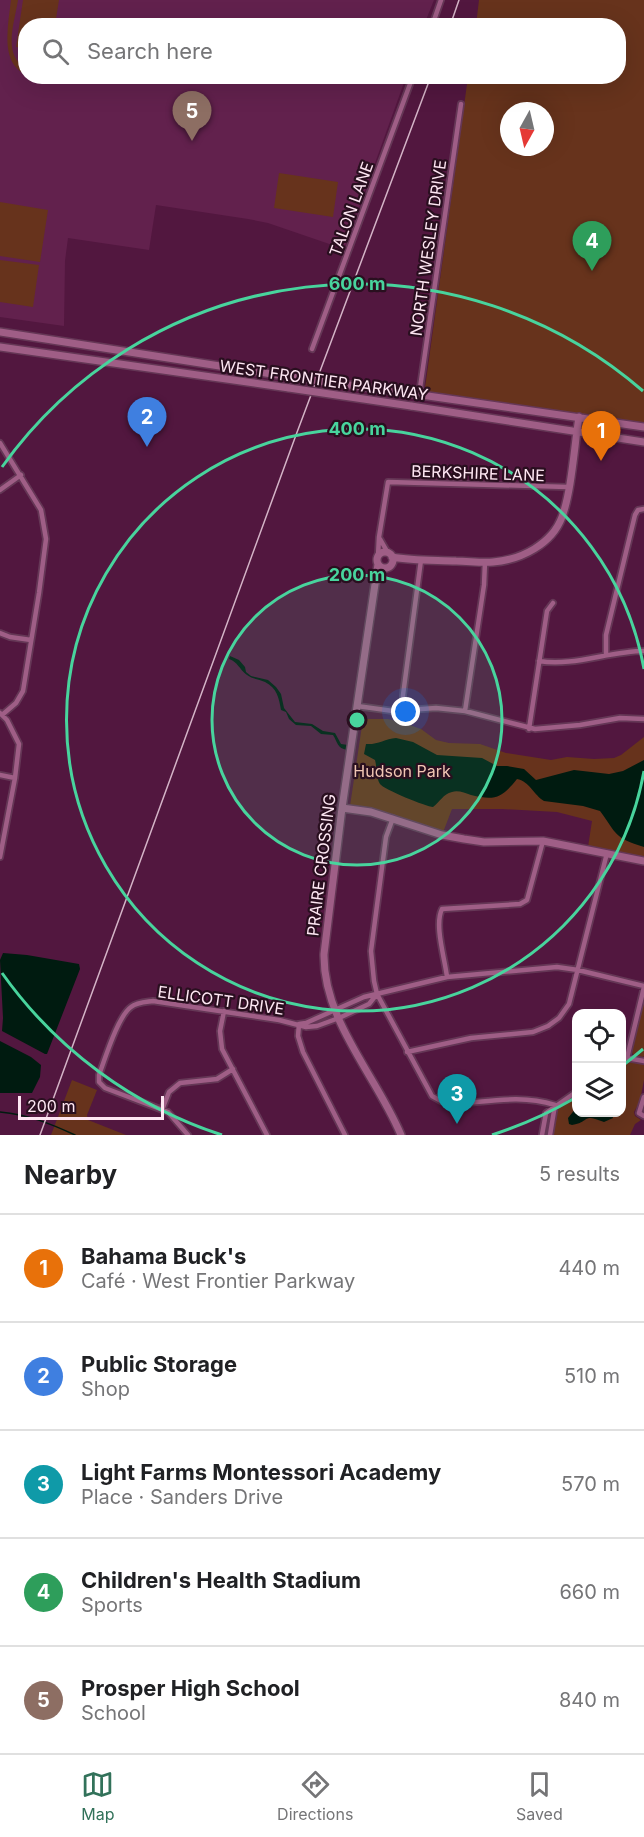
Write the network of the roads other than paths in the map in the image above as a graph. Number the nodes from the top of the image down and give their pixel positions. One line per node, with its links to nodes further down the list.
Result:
1 (441, 0): 2 (street)
2 (435, 18)
3 (410, 84): 7 (street, TALON LANE)
4 (461, 104): 8 (street, NORTH WESLEY DRIVE)
5 (0, 333): 8 (street, WEST FRONTIER PARKWAY, bridge)
6 (0, 347): 11 (street, WEST FRONTIER PARKWAY, bridge)
7 (312, 349)
8 (416, 395): 9 (street, WEST FRONTIER PARKWAY)
9 (579, 417): 10 (street, WEST FRONTIER PARKWAY); 11 (street)
10 (644, 427)
11 (576, 433): 12 (street, WEST FRONTIER PARKWAY); 15 (street)
12 (644, 442)
13 (0, 443): 14 (street)
14 (21, 475): 16 (street); 24 (street)
15 (568, 488): 18 (street, BERKSHIRE LANE); 21 (street)
16 (0, 490)
17 (641, 510): 26 (street)
18 (379, 537): 19 (street); 19 (street)
19 (385, 560): 20 (street); 28 (street, PRAIRE CROSSING)
20 (421, 560): 21 (street); 29 (street)
21 (485, 562): 30 (street)
22 (553, 603): 27 (street)
23 (0, 633): 24 (street)
24 (31, 640): 31 (street)
25 (644, 651): 26 (street)
26 (606, 655): 27 (street)
27 (539, 661): 33 (street)
28 (357, 706): 29 (street); 36 (street, PRAIRE CROSSING)
29 (403, 711): 30 (street)
30 (465, 711): 33 (street)
31 (1, 714): 35 (street)
32 (644, 719): 33 (street)
33 (529, 729)
34 (0, 774): 35 (street)
35 (15, 778): 40 (street)
36 (342, 808): 37 (street); 47 (street, PRAIRE CROSSING)
37 (393, 818): 38 (street); 45 (street)
38 (543, 841): 39 (street); 43 (street)
39 (607, 853): 41 (street); 42 (street)
40 (0, 857)
41 (644, 861)
42 (578, 970): 43 (street, ELLICOTT DRIVE); 44 (street, ELLICOTT DRIVE); 51 (street)
43 (447, 977): 45 (street, ELLICOTT DRIVE)
44 (644, 986): 50 (street)
45 (377, 994): 47 (street, ELLICOTT DRIVE); 48 (street, ELLICOTT DRIVE); 51 (street)
46 (224, 1011): 49 (street, ELLICOTT DRIVE); 54 (street); 58 (street, ELLICOTT DRIVE)
47 (335, 1011): 48 (street, PRAIRE CROSSING); 49 (street, ELLICOTT DRIVE)
48 (339, 1018): 49 (street, ELLICOTT DRIVE); 63 (street, PRAIRE CROSSING)
49 (299, 1024): 62 (street)
50 (626, 1051)
51 (407, 1052): 57 (street)
52 (626, 1058): 53 (street)
53 (644, 1060)
54 (233, 1069): 58 (street); 61 (street)
55 (572, 1095): 57 (street)
56 (644, 1097): 59 (street)
57 (555, 1106): 64 (street); 65 (street)
58 (162, 1110): 60 (street)
59 (641, 1114)
60 (188, 1135)
61 (267, 1135)
62 (345, 1135)
63 (401, 1135)
64 (542, 1135)
65 (550, 1135)

